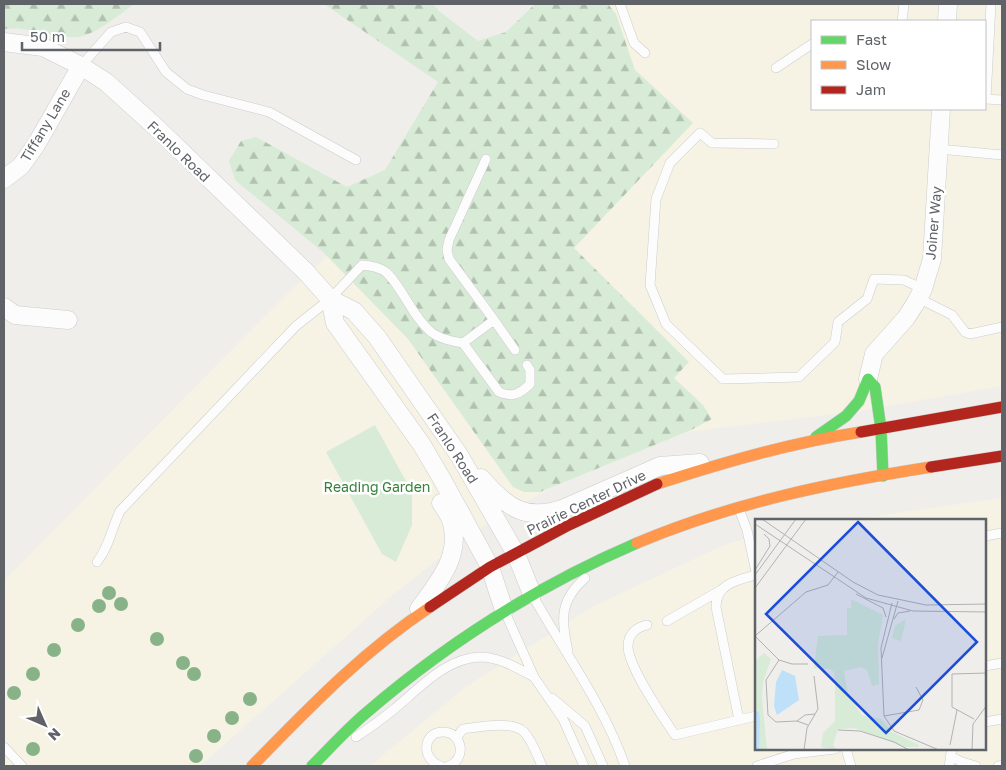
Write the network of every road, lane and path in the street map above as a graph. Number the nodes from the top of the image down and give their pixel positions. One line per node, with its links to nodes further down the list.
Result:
1 (620, 4): 9 (lane)
2 (904, 4): 5 (lane)
3 (948, 4): 6 (street)
4 (990, 4): 12 (lane)
5 (902, 20)
6 (947, 20)
7 (4, 42): 10 (street, Franlo Road)
8 (811, 45): 11 (lane)
9 (645, 53)
10 (81, 66): 19 (lane); 20 (street, Tiffany Lane); 22 (street, Franlo Road)
11 (776, 68)
12 (986, 99): 13 (lane)
13 (1002, 100)
14 (941, 110): 16 (street, Joiner Way)
15 (774, 144): 21 (lane)
16 (939, 149): 17 (lane); 21 (street, Joiner Way)
17 (1002, 155)
18 (486, 159): 25 (lane)
19 (356, 160)
20 (4, 178)
21 (921, 294): 26 (lane); 30 (street, Joiner Way)
22 (330, 299): 27 (lane); 34 (street, Franlo Road); 35 (street, Franlo Road); 44 (lane)
23 (4, 307): 24 (street)
24 (68, 320)
25 (494, 320): 27 (lane); 28 (lane)
26 (1002, 327)
27 (463, 343): 29 (lane)
28 (516, 350)
29 (527, 365)
30 (868, 379): 32 (main road); 33 (main road)
31 (1002, 407): 32 (main road, Prairie Center Drive)
32 (881, 429): 33 (main road, Prairie Center Drive); 38 (main road)
33 (812, 440): 37 (main road, Prairie Center Drive)
34 (422, 445): 45 (street, Franlo Road); 51 (street)
35 (459, 455): 37 (street); 43 (street, Franlo Road)
36 (1002, 456): 38 (main road)
37 (728, 460): 43 (main road, Prairie Center Drive)
38 (883, 476): 39 (main road)
39 (738, 507): 42 (main road); 46 (lane)
40 (1002, 533): 41 (lane)
41 (986, 536)
42 (614, 552): 49 (main road); 54 (lane)
43 (516, 554): 45 (main road, Prairie Center Drive); 49 (street, Franlo Road)
44 (97, 562)
45 (490, 567): 50 (street, Franlo Road); 51 (main road, Prairie Center Drive)
46 (755, 569)
47 (755, 574): 48 (lane)
48 (721, 590): 52 (lane); 61 (lane)
49 (532, 594): 50 (main road); 54 (lane)
50 (504, 610): 57 (lane); 73 (main road)
51 (413, 618): 72 (main road, Prairie Center Drive)
52 (667, 621)
53 (648, 625): 61 (lane)
54 (569, 657): 79 (lane)
55 (1002, 663): 56 (lane)
56 (986, 666)
57 (534, 677): 58 (lane); 73 (lane)
58 (544, 692): 77 (lane); 78 (lane)
59 (755, 716): 61 (lane)
60 (1002, 719): 62 (lane)
61 (739, 720)
62 (986, 722)
63 (506, 726): 64 (lane); 75 (lane); 76 (lane)
64 (456, 738): 70 (lane); 74 (lane)
65 (4, 747): 71 (lane)
66 (821, 750): 68 (lane)
67 (846, 750): 81 (lane)
68 (793, 752): 80 (lane)
69 (951, 752): 82 (lane); 83 (lane)
70 (455, 765)
71 (22, 766)
72 (252, 766)
73 (313, 766)
74 (441, 766)
75 (536, 766)
76 (542, 766)
77 (584, 766)
78 (603, 766)
79 (625, 766)
80 (757, 766)
81 (850, 766)
82 (949, 766)
83 (976, 766)
84 (998, 766): 85 (lane)
85 (1002, 766)

